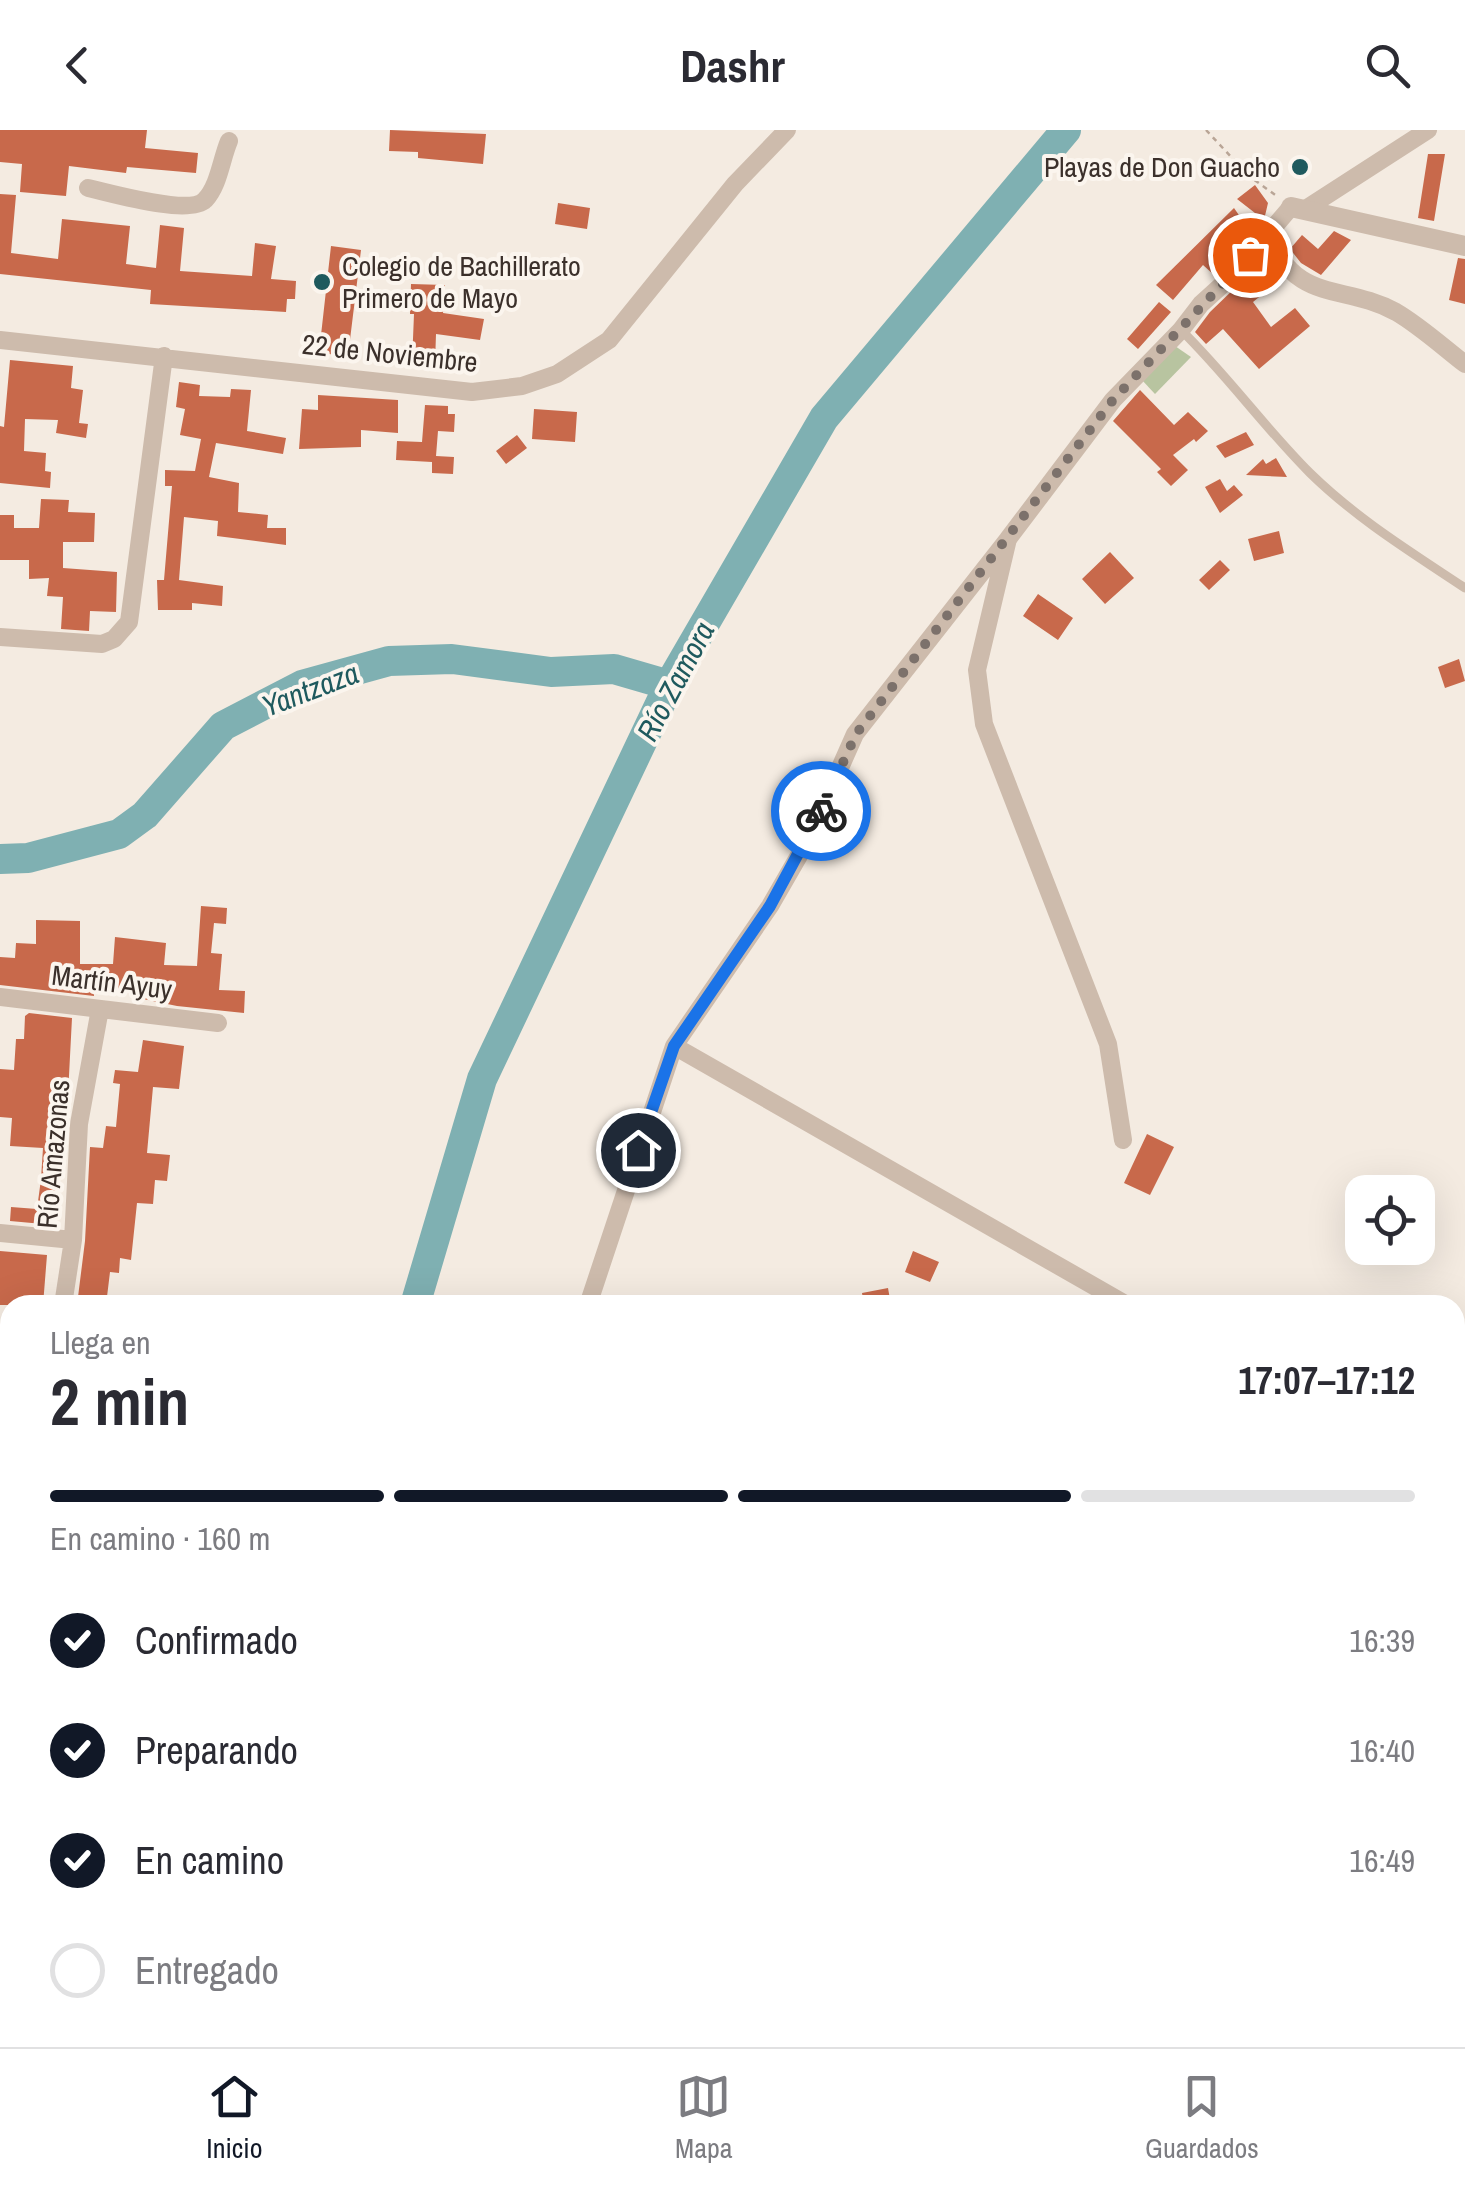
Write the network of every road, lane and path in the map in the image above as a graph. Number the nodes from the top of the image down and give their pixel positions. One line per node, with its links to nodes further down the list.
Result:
1 (787, 130): 11 (street, 22 de Noviembre)
2 (1206, 130): 6 (path)
3 (1428, 130): 6 (street)
4 (230, 141): 5 (street)
5 (88, 188)
6 (1297, 208): 7 (street); 8 (street)
7 (1268, 235): 9 (street); 12 (street)
8 (1465, 246)
9 (1180, 330): 13 (street); 14 (lane)
10 (0, 340): 11 (street, 22 de Noviembre)
11 (164, 356): 15 (street)
12 (1465, 364)
13 (1008, 539): 19 (street); 20 (street)
14 (1465, 588)
15 (0, 637)
16 (0, 997): 17 (street, Martín Ayuy)
17 (100, 1009): 18 (street, Martín Ayuy); 22 (street, Río Amazonas)
18 (218, 1022)
19 (674, 1046): 24 (street); 25 (street)
20 (1123, 1140)
21 (0, 1233): 22 (street)
22 (73, 1240): 23 (street, Río Amazonas)
23 (65, 1295)
24 (591, 1295)
25 (1110, 1295)

